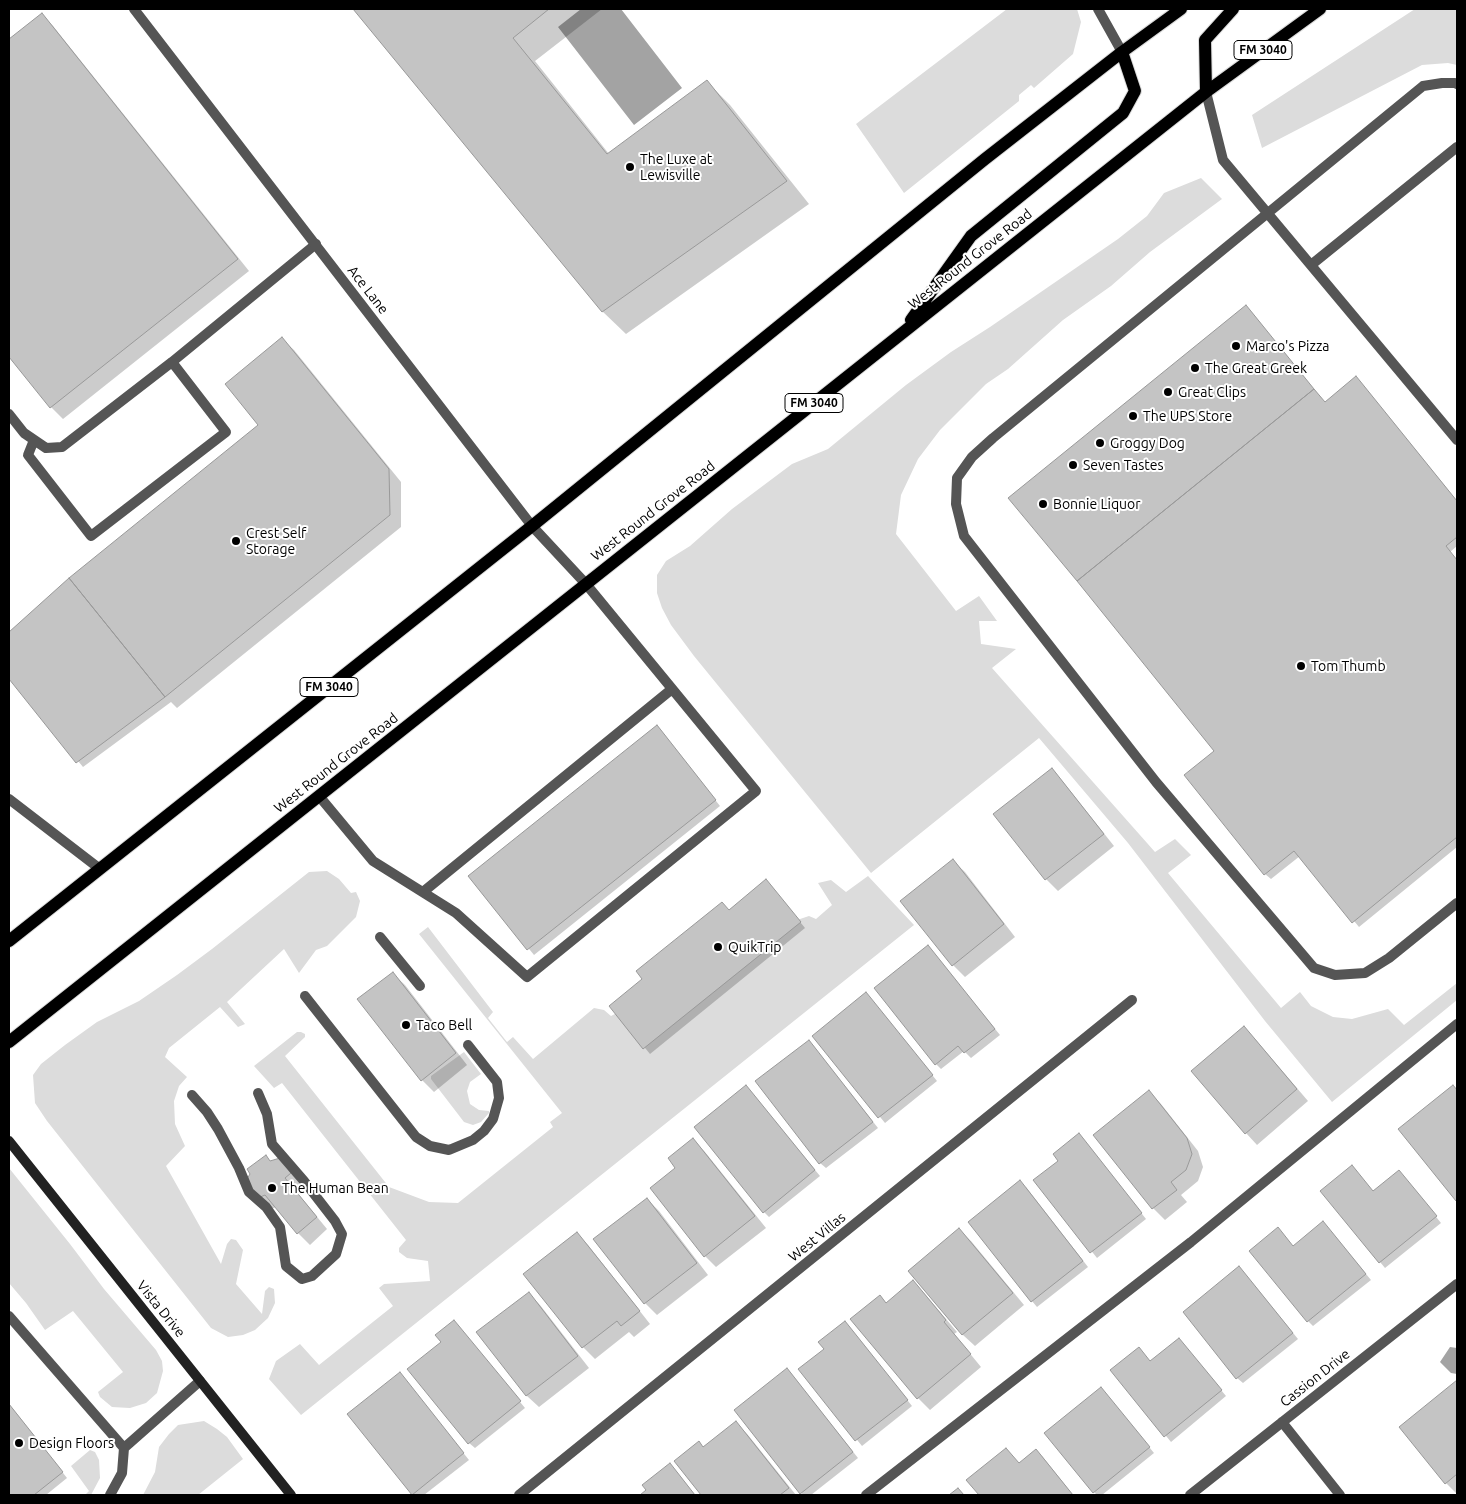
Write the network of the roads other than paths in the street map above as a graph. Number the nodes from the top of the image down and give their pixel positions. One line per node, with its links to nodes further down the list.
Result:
1 (134, 9): 11 (street, Ace Lane)
2 (1098, 9): 6 (street)
3 (1181, 9): 6 (main road, FM 3040)
4 (1233, 9): 8 (main road)
5 (1320, 9): 8 (main road, West Round Grove Road / FM 3040)
6 (1122, 52): 13 (main road); 18 (main road, FM 3040)
7 (1457, 84): 10 (street)
8 (1206, 92): 10 (street); 13 (main road, West Round Grove Road / FM 3040)
9 (1457, 147): 12 (street)
10 (1268, 214): 12 (street); 25 (street)
11 (316, 244): 14 (street); 18 (street, Ace Lane)
12 (1311, 264): 17 (street)
13 (903, 332): 19 (main road, West Round Grove Road / FM 3040)
14 (172, 362): 16 (street); 16 (street)
15 (9, 414): 16 (street)
16 (34, 440)
17 (1457, 440)
18 (532, 526): 19 (street, Ace Lane); 23 (main road, FM 3040)
19 (586, 584): 20 (street, Ace Lane); 21 (main road, West Round Grove Road / FM 3040)
20 (672, 690): 24 (street); 24 (street, Ace Lane)
21 (319, 796): 24 (street); 32 (main road, West Round Grove Road / FM 3040)
22 (9, 799): 23 (street)
23 (100, 869): 27 (main road, FM 3040)
24 (423, 892)
25 (1457, 903)
26 (380, 937): 28 (street)
27 (9, 941)
28 (420, 986)
29 (306, 996): 33 (street)
30 (1132, 1000): 44 (street, West Villas)
31 (1457, 1024): 45 (street)
32 (9, 1042)
33 (468, 1045)
34 (258, 1092): 35 (street)
35 (192, 1095)
36 (9, 1141): 39 (street, Vista Drive)
37 (1457, 1284): 40 (street, Cassion Drive)
38 (9, 1316): 41 (street)
39 (200, 1381): 41 (street); 43 (street, Vista Drive)
40 (1282, 1422): 46 (street, Cassion Drive); 47 (street)
41 (124, 1448): 42 (street)
42 (110, 1495)
43 (291, 1495)
44 (519, 1495)
45 (866, 1495)
46 (1190, 1495)
47 (1340, 1495)

